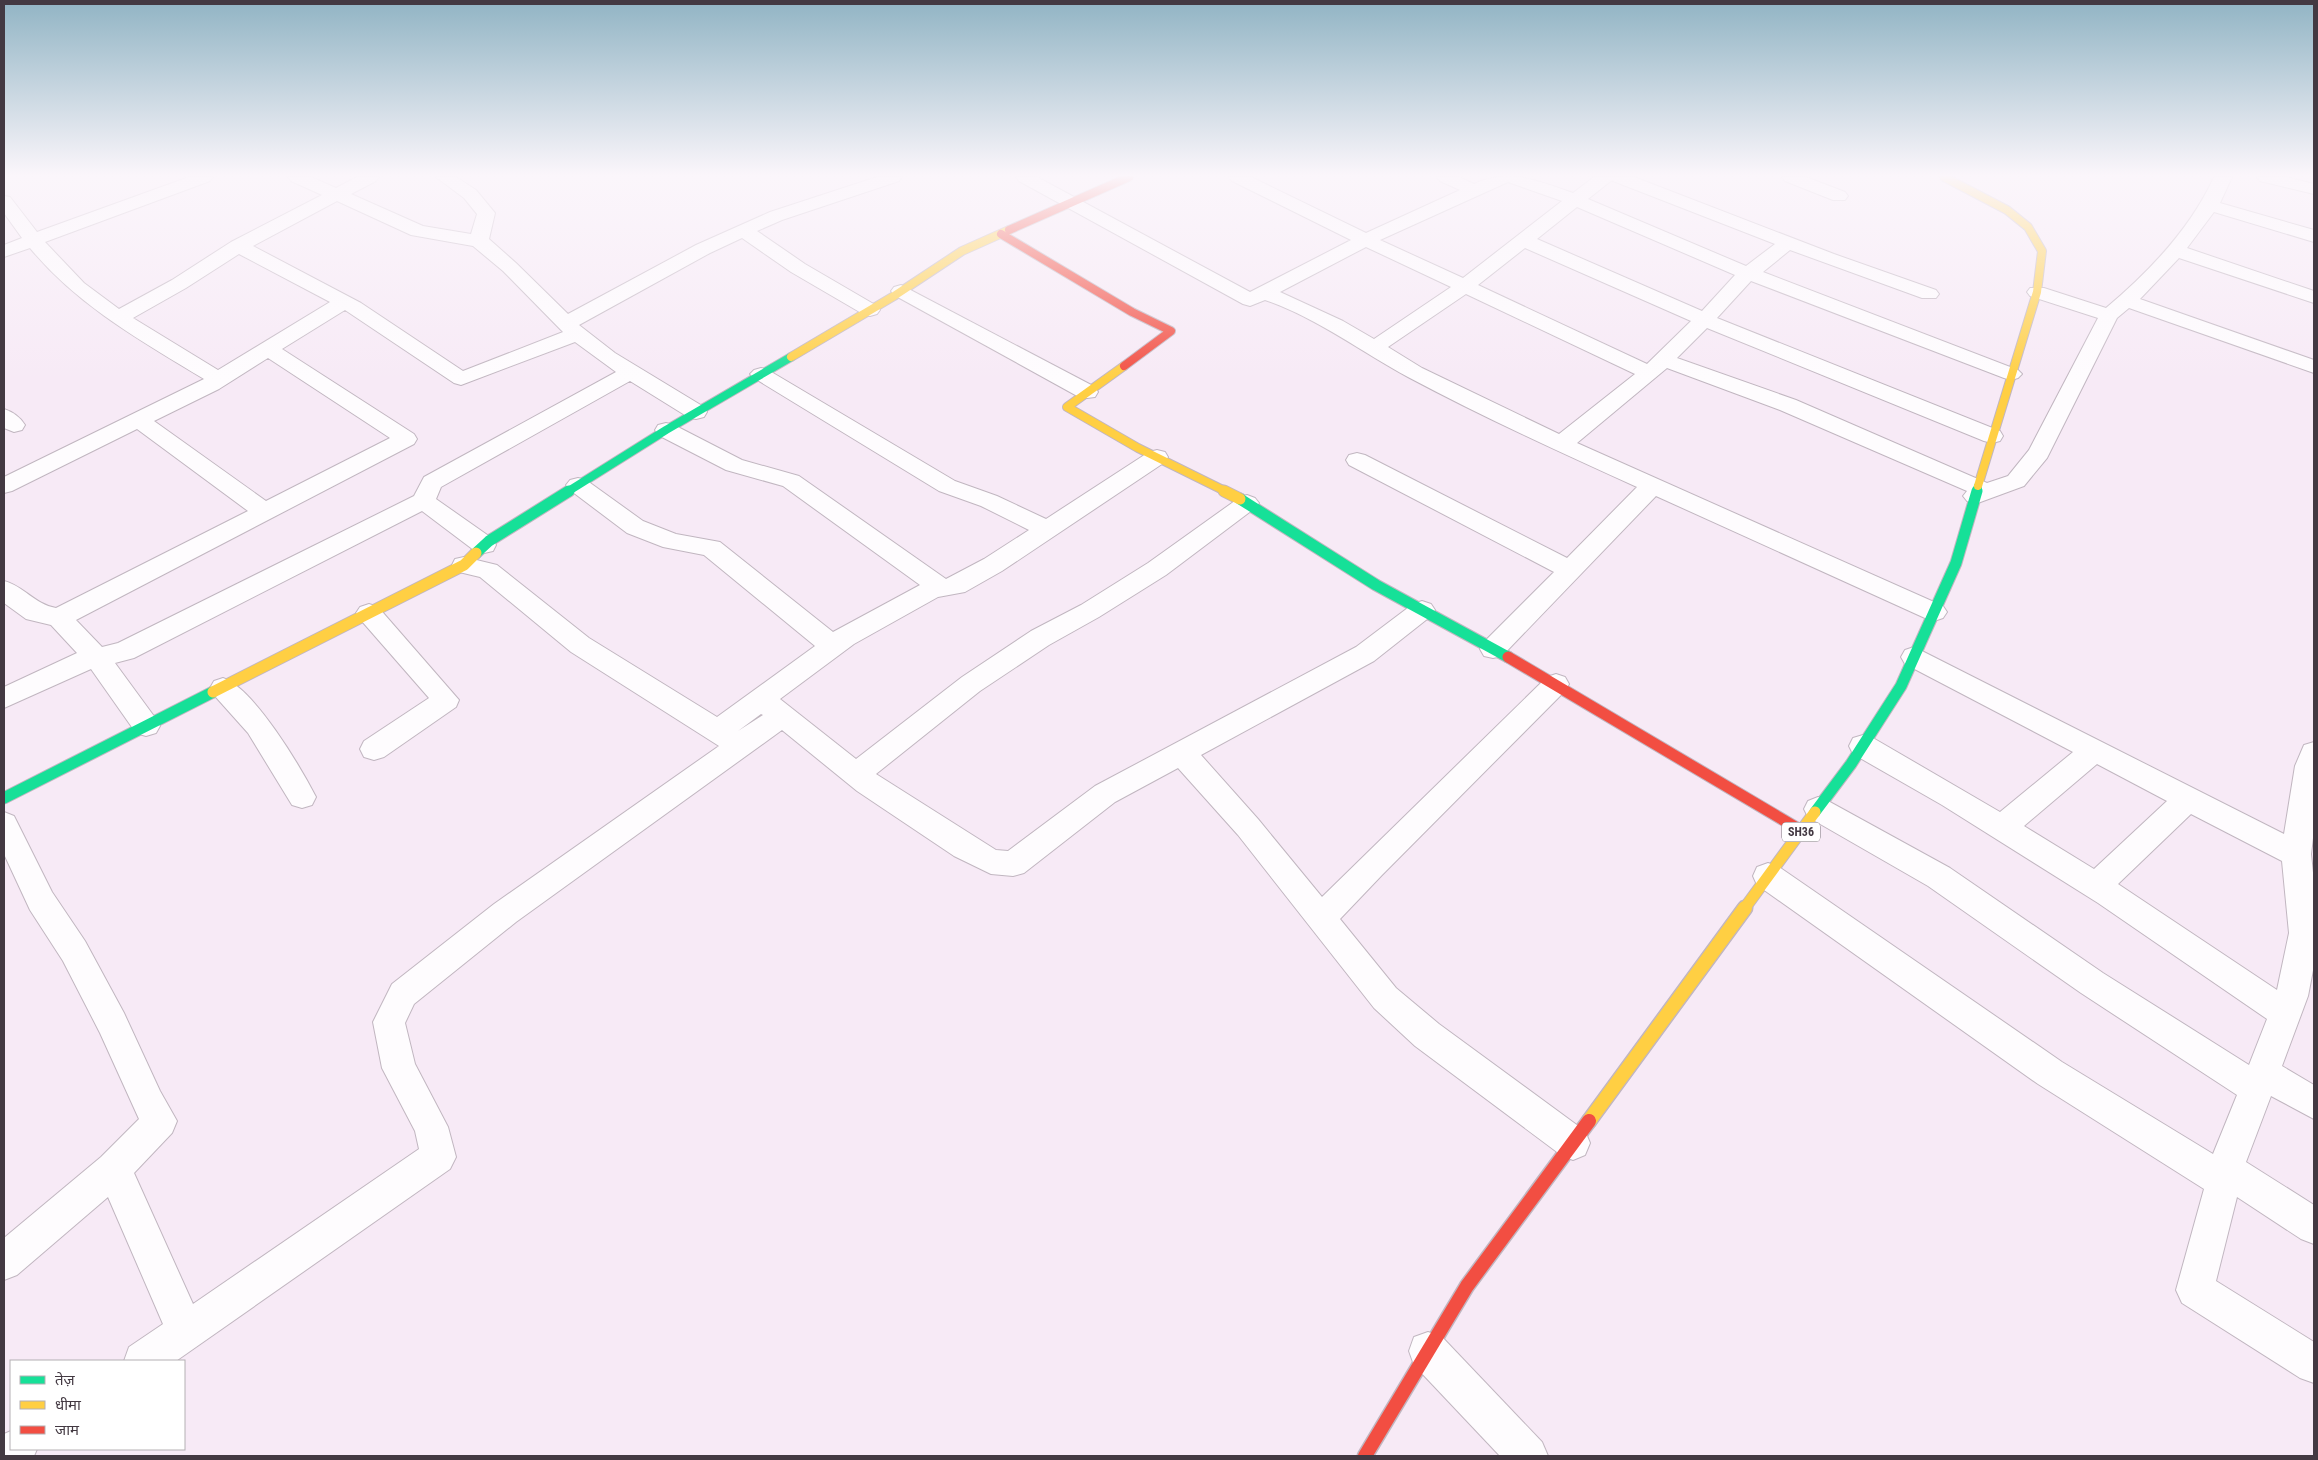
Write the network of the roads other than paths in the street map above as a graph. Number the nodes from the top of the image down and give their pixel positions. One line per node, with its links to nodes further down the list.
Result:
1 (20, 245): 20 (street)
2 (38, 245): 32 (street)
3 (484, 245): 34 (street)
4 (712, 245): 34 (street)
5 (765, 245): 30 (street)
6 (975, 245): 23 (main road)
7 (1020, 245): 43 (main road)
8 (1149, 245): 25 (street)
9 (1356, 245): 25 (street)
10 (1377, 245): 22 (street)
11 (1520, 245): 22 (street)
12 (1534, 245): 33 (street)
13 (1683, 245): 21 (street)
14 (1785, 245): 21 (street)
15 (1794, 245): 26 (street)
16 (2039, 245): 24 (main road, SH36)
17 (2178, 245): 19 (street)
18 (238, 246): 29 (street); 32 (street)
19 (2174, 250): 27 (street); 28 (street)
20 (4, 251)
21 (1749, 273): 33 (street); 41 (street)
22 (1466, 286): 36 (street); 38 (street)
23 (901, 291): 30 (main road); 43 (street)
24 (2037, 292): 31 (street); 41 (main road, SH36)
25 (1264, 294): 36 (street)
26 (1929, 294)
27 (2314, 298)
28 (2127, 301): 31 (street); 37 (street)
29 (344, 302): 34 (street); 35 (street)
30 (870, 310): 40 (main road)
31 (2108, 315): 54 (street)
32 (119, 317): 42 (street)
33 (1704, 320): 38 (street); 47 (street)
34 (573, 328): 39 (street)
35 (267, 348): 42 (street); 57 (street)
36 (1374, 348): 48 (street)
37 (2314, 366)
38 (1657, 367): 48 (street); 54 (street)
39 (631, 372): 44 (street); 55 (street)
40 (761, 374): 44 (main road); 58 (street)
41 (2011, 374): 47 (main road, SH36)
42 (218, 379): 45 (street)
43 (1086, 392): 49 (main road)
44 (696, 412): 46 (main road)
45 (139, 420): 53 (street); 57 (street)
46 (666, 430): 51 (main road); 62 (street)
47 (1992, 436): 54 (main road, SH36)
48 (1561, 444): 52 (street)
49 (1157, 457): 56 (main road); 58 (street)
50 (1357, 460): 61 (street)
51 (578, 485): 59 (main road); 68 (street)
52 (1653, 485): 61 (street); 65 (street)
53 (4, 486)
54 (1976, 491): 65 (main road, SH36)
55 (423, 501): 59 (street); 70 (street)
56 (1247, 503): 64 (main road); 83 (street)
57 (264, 511): 67 (street)
58 (1048, 530): 62 (street)
59 (484, 545): 60 (main road)
60 (464, 565): 66 (main road); 77 (street)
61 (1570, 570): 69 (street)
62 (942, 588): 68 (street)
63 (4, 590): 67 (street)
64 (1422, 610): 69 (main road); 81 (street)
65 (1934, 612): 71 (main road, SH36)
66 (369, 614): 73 (main road); 79 (street)
67 (59, 618): 70 (street)
68 (833, 646): 75 (street)
69 (1493, 649): 72 (main road)
70 (96, 657): 74 (street); 76 (street)
71 (1914, 657): 78 (main road, SH36); 80 (street)
72 (1556, 684): 87 (main road); 93 (street)
73 (223, 688): 76 (main road); 84 (street)
74 (4, 698)
75 (771, 708): 77 (street); 83 (street)
76 (146, 726): 85 (main road)
77 (728, 738): 102 (street)
78 (1863, 746): 87 (main road, SH36); 89 (street)
79 (374, 749)
80 (2094, 750): 86 (street); 89 (street)
81 (1181, 752): 83 (street); 93 (street)
82 (2314, 753): 90 (street)
83 (857, 774)
84 (302, 797)
85 (4, 798)
86 (2189, 798): 90 (street); 92 (street)
87 (1810, 820): 91 (main road, SH36); 95 (street)
88 (4, 824): 98 (street)
89 (2002, 828): 92 (street)
90 (2296, 854): 94 (street)
91 (1768, 876): 97 (main road, SH36); 99 (street)
92 (2096, 886): 94 (street)
93 (1321, 919): 97 (street)
94 (2285, 1013): 95 (street)
95 (2259, 1081): 96 (street); 99 (street)
96 (2314, 1103)
97 (1573, 1143): 103 (main road, SH36)
98 (114, 1169): 101 (street); 102 (street)
99 (2226, 1175): 100 (street); 105 (street)
100 (2314, 1226)
101 (4, 1262)
102 (186, 1331): 104 (street)
103 (1428, 1351): 106 (main road, SH36); 107 (street)
104 (143, 1360)
105 (2314, 1364)
106 (1365, 1456)
107 (1528, 1456)

